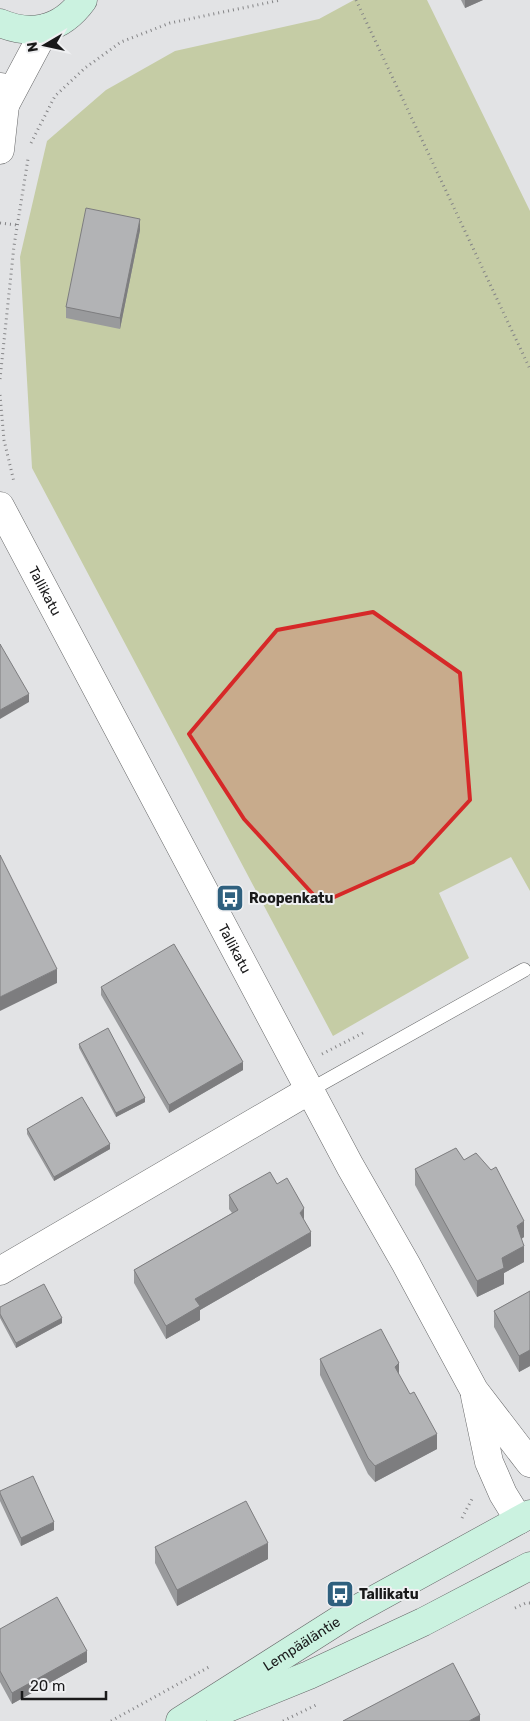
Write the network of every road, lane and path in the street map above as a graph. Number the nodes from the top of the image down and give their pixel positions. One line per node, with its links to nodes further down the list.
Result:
1 (83, 0): 5 (main road)
2 (281, 0): 9 (path)
3 (356, 0): 10 (path)
4 (0, 23): 5 (main road)
5 (46, 28): 6 (street)
6 (2, 94): 7 (street)
7 (0, 150)
8 (0, 223): 9 (path)
9 (18, 225): 11 (path)
10 (530, 369)
11 (0, 379)
12 (0, 506): 14 (street, Tallikatu)
13 (524, 970): 14 (lane)
14 (310, 1090): 15 (street); 16 (street, Tallikatu)
15 (0, 1271)
16 (474, 1390): 17 (street, Tallikatu); 18 (street, Tallikatu)
17 (530, 1463)
18 (526, 1524): 20 (main road, Lempääläntie)
19 (530, 1566): 21 (main road, Lempääläntie)
20 (180, 1721)
21 (196, 1721)

